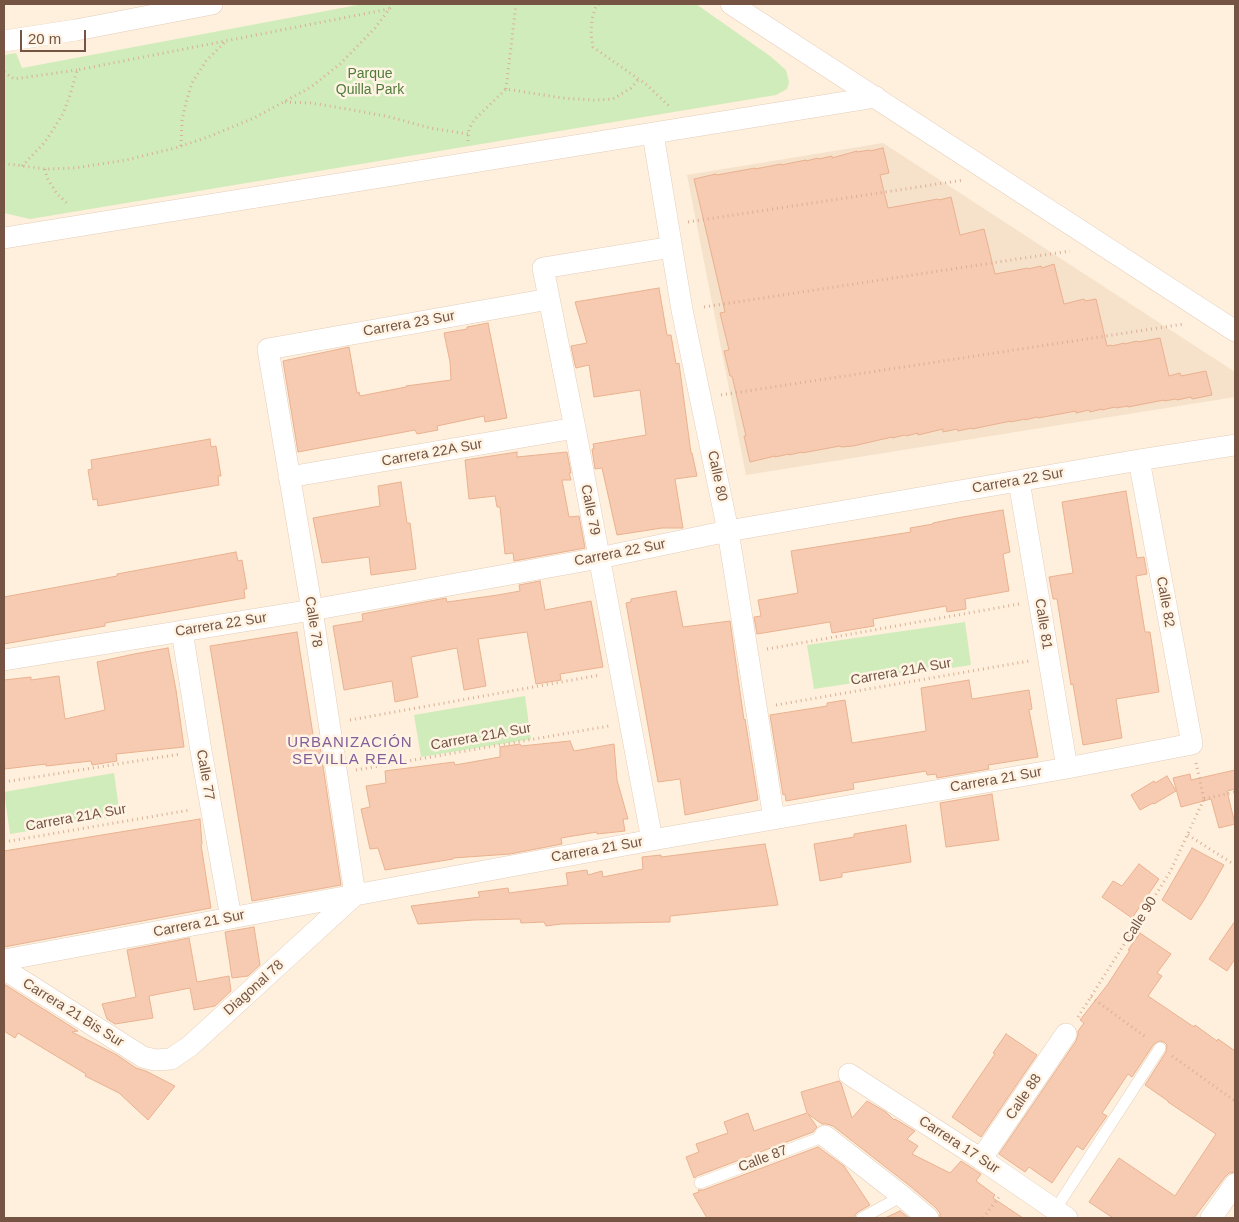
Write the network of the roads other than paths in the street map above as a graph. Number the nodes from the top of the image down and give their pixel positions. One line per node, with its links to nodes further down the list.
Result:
1 (212, 4): 3 (street)
2 (731, 4): 4 (street)
3 (4, 41)
4 (876, 97): 5 (street); 9 (street)
5 (653, 134): 6 (street); 7 (street, Calle 80)
6 (4, 238)
7 (672, 247): 8 (street, Calle 79); 16 (street, Calle 80)
8 (549, 300): 10 (street, Carrera 23 Sur); 11 (street, Calle 79)
9 (1235, 331)
10 (268, 350): 14 (street, Calle 78)
11 (575, 428): 14 (street, Carrera 22A Sur); 17 (street, Calle 79)
12 (1235, 445): 13 (street, Carrera 22 Sur)
13 (1139, 460): 15 (street, Carrera 22 Sur); 21 (street, Calle 82)
14 (289, 477): 18 (street, Calle 78)
15 (1019, 480): 16 (street, Carrera 22 Sur); 22 (street, Calle 81)
16 (728, 531): 17 (street, Carrera 22 Sur); 23 (street, Calle 80)
17 (599, 558): 18 (street, Carrera 22 Sur); 24 (street, Calle 79)
18 (312, 610): 19 (street, Carrera 22 Sur); 25 (street, Calle 78)
19 (182, 631): 20 (street, Carrera 22 Sur); 26 (street, Calle 77)
20 (4, 660)
21 (1192, 744): 22 (street, Carrera 21 Sur)
22 (1067, 768): 23 (street, Carrera 21 Sur)
23 (774, 819): 24 (street, Carrera 21 Sur)
24 (652, 840): 25 (street, Carrera 21 Sur)
25 (355, 895): 26 (street, Carrera 21 Sur); 31 (street, Diagonal 78)
26 (231, 918): 27 (street, Carrera 21 Sur)
27 (4, 960)
28 (4, 969): 31 (street, Carrera 21 Bis Sur)
29 (1066, 1034): 34 (street, Calle 88)
30 (1160, 1048): 38 (lane)
31 (143, 1057)
32 (849, 1074): 34 (street, Carrera 17 Sur)
33 (825, 1136): 35 (lane, Calle 87); 37 (street)
34 (981, 1159): 38 (street, Carrera 17 Sur)
35 (700, 1183)
36 (1235, 1184): 41 (street)
37 (902, 1196): 39 (lane); 40 (street)
38 (1061, 1214)
39 (862, 1218)
40 (928, 1218)
41 (1211, 1218)

